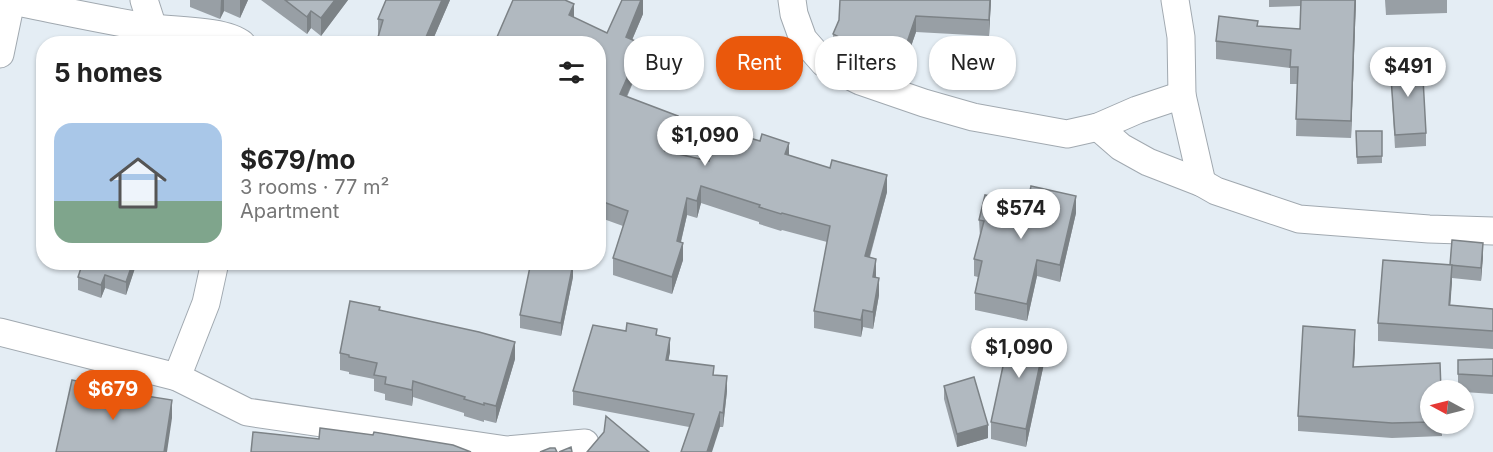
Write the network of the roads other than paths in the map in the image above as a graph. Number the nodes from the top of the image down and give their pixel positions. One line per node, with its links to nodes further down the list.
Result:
1 (123, 0): 6 (street)
2 (144, 0): 7 (street)
3 (792, 0): 11 (street)
4 (1175, 0): 10 (street)
5 (8, 1): 6 (street); 9 (street)
6 (94, 17): 7 (street)
7 (153, 28): 8 (street)
8 (221, 36)
9 (0, 54)
10 (1182, 95): 11 (street); 12 (street)
11 (1098, 127): 12 (street)
12 (1202, 183): 13 (street)
13 (1493, 231)
14 (213, 270): 16 (street)
15 (0, 332): 16 (street)
16 (177, 377): 17 (street)
17 (585, 444)

